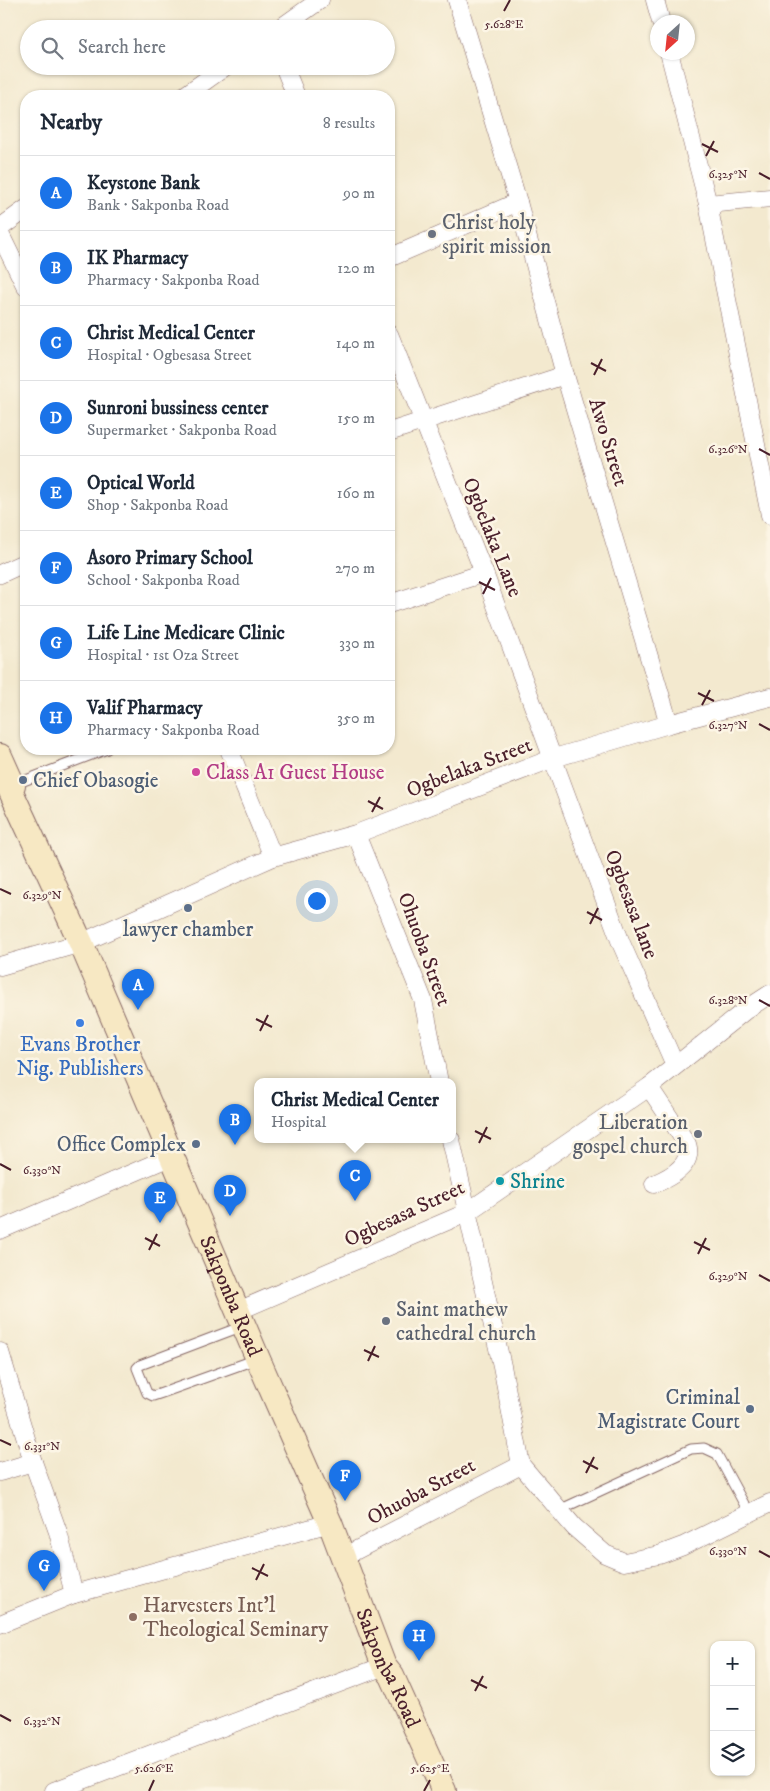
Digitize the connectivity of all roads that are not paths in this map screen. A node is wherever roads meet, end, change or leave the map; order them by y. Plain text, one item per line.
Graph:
1 (320, 0) edge
2 (457, 0) edge
3 (655, 0) edge
4 (659, 15) edge
5 (292, 20) edge
6 (671, 60) edge
7 (213, 75) edge
8 (288, 75) edge
9 (192, 90) edge
10 (294, 90) edge
11 (770, 198) edge
12 (518, 202) junction
13 (708, 204) junction
14 (20, 213) edge
15 (0, 228) edge
16 (0, 234) edge
17 (395, 255) edge
18 (20, 275) edge
19 (395, 350) edge
20 (566, 375) junction
21 (422, 422) junction
22 (395, 430) edge
23 (770, 514) edge
24 (20, 565) edge
25 (484, 573) junction
26 (0, 574) edge
27 (395, 602) edge
28 (770, 697) edge
29 (669, 724) junction
30 (90, 755) edge
31 (231, 755) edge
32 (0, 756) edge
33 (554, 758) junction
34 (7, 784) edge
35 (356, 834) junction
36 (273, 857) junction
37 (81, 943) junction
38 (0, 966) edge
39 (770, 994) edge
40 (675, 1065) junction
41 (438, 1078) edge
42 (649, 1087) junction
43 (452, 1143) edge
44 (172, 1156) junction
45 (654, 1184) dead end
46 (466, 1213) junction
47 (0, 1230) edge
48 (241, 1318) junction
49 (0, 1352) edge
50 (258, 1359) junction
51 (33, 1462) junction
52 (521, 1465) junction
53 (0, 1472) edge
54 (770, 1503) edge
55 (559, 1510) junction
56 (749, 1513) junction
57 (330, 1523) junction
58 (343, 1558) junction
59 (74, 1594) junction
60 (0, 1624) edge
61 (384, 1666) junction
62 (54, 1791) edge
63 (444, 1791) edge

1 - 5 street
2 - 12 street, Awo Street
3 - 4 street
6 - 13 street
7 - 9 street
8 - 10 street
11 - 13 street
12 - 17 street
12 - 20 street, Awo Street
13 - 23 street
14 - 15 street
16 - 18 street
19 - 21 street, Ogbelaka Lane
20 - 21 street
20 - 29 street, Awo Street
21 - 22 street
21 - 25 street, Ogbelaka Lane
24 - 26 street
25 - 27 street
25 - 33 street, Ogbelaka Lane
28 - 29 street, Ogbelaka Street
29 - 33 street, Ogbelaka Street
30 - 34 lane
31 - 36 street
32 - 34 main road, Sakponba Road
33 - 35 street, Ogbelaka Street
33 - 40 street, Ogbesasa lane
34 - 37 main road, Sakponba Road
35 - 36 street, Ogbelaka Street
35 - 41 street, Ohuoba Street
36 - 37 street, Ogbelaka Street
37 - 38 street, Ogbelaka Street
37 - 44 main road, Sakponba Road
39 - 40 street, Ogbesasa Street
40 - 42 street, Ogbesasa Street
42 - 45 street
42 - 46 street, Ogbesasa Street
43 - 46 street
44 - 47 street
44 - 48 main road, Sakponba Road
46 - 48 street, Ogbesasa Street
46 - 52 street
48 - 50 main road, Sakponba Road
48 - 50 lane
49 - 51 street
50 - 57 main road, Sakponba Road
51 - 53 street
51 - 59 street
52 - 55 street
52 - 58 street, Ohuoba Street
54 - 56 street
55 - 56 street
55 - 56 lane
57 - 58 main road, Sakponba Road
57 - 59 street
58 - 61 main road, Sakponba Road
59 - 60 street
61 - 62 street
61 - 63 main road, Sakponba Road

